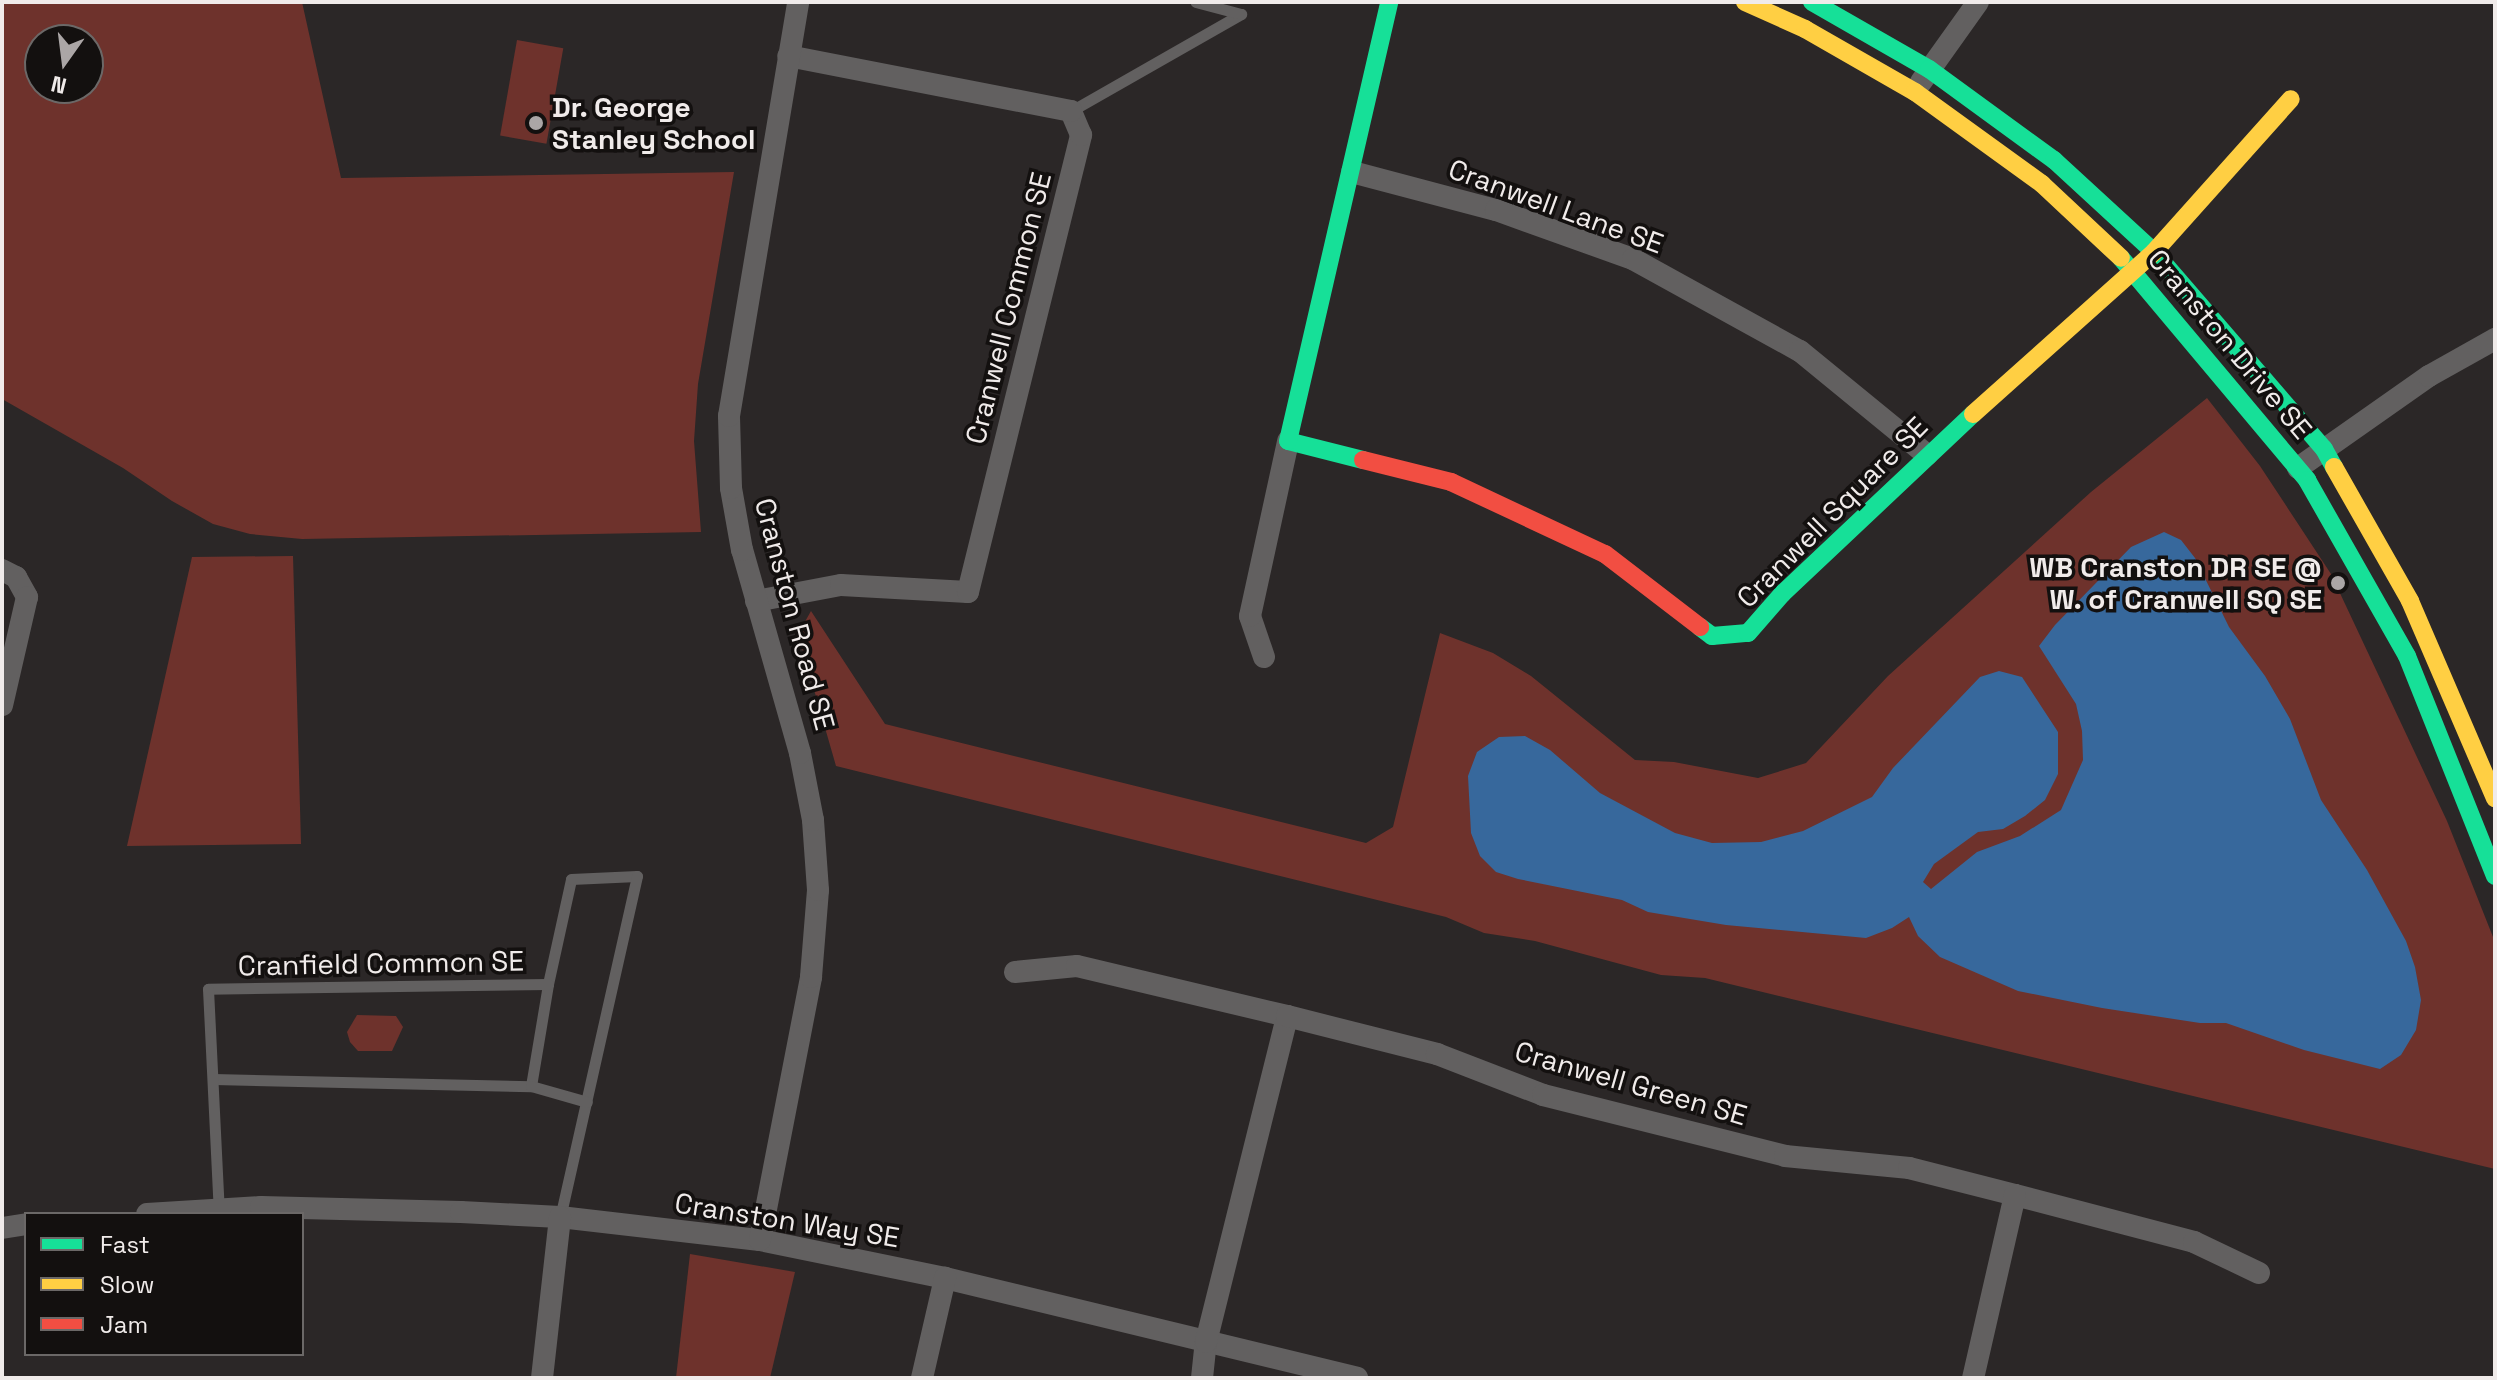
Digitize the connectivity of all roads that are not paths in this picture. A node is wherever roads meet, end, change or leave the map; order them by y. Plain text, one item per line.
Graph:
1 (798, 2) edge
2 (1196, 2) edge
3 (1389, 2) edge
4 (1745, 2) edge
5 (1812, 2) edge
6 (1978, 2) edge
7 (788, 56) junction
8 (1929, 69) junction
9 (1915, 92) junction
10 (2291, 99) dead end
11 (1071, 111) junction
12 (1352, 172) junction
13 (2154, 252) junction
14 (2134, 271) junction
15 (2495, 339) edge
16 (1288, 441) junction
17 (2324, 449) junction
18 (1927, 455) junction
19 (2298, 468) junction
20 (2, 570) edge
21 (756, 601) junction
22 (1264, 657) dead end
23 (2, 705) edge
24 (2495, 798) edge
25 (2495, 876) edge
26 (1015, 972) dead end
27 (548, 984) junction
28 (1287, 1016) junction
29 (213, 1079) junction
30 (531, 1086) junction
31 (587, 1102) junction
32 (2015, 1195) junction
33 (219, 1210) junction
34 (183, 1212) edge
35 (560, 1217) junction
36 (24, 1224) edge
37 (2, 1228) edge
38 (760, 1240) junction
39 (2259, 1273) dead end
40 (945, 1278) junction
41 (1206, 1342) junction
42 (542, 1378) edge
43 (922, 1378) edge
44 (1202, 1378) edge
45 (1357, 1378) edge
46 (1973, 1378) edge

1 - 7 street, Cranston Road SE
2 - 11 lane
3 - 12 street
4 - 9 street, Cranston Drive SE
5 - 8 street, Cranston Drive SE
6 - 8 street
7 - 11 street
7 - 21 street, Cranston Road SE
8 - 9 street
8 - 13 street, Cranston Drive SE
9 - 14 street, Cranston Drive SE
10 - 13 street, Cranwell Square SE
11 - 21 street, Cranwell Common SE
12 - 16 street
12 - 18 street, Cranwell Lane SE
13 - 14 street, Cranwell Square SE
13 - 17 street, Cranston Drive SE
14 - 18 street, Cranwell Square SE
14 - 19 street, Cranston Drive SE
15 - 17 street
16 - 18 street, Cranwell Square SE
16 - 22 street
17 - 19 street
17 - 24 street, Cranston Drive SE
19 - 25 street, Cranston Drive SE
20 - 23 street
21 - 38 street, Cranston Road SE
26 - 28 street, Cranwell Green SE
27 - 29 lane, Cranfield Common SE
27 - 30 lane, Cranfield Common SE
27 - 31 lane, Cranfield Common SE
28 - 32 street, Cranwell Green SE
28 - 41 street
29 - 30 lane
29 - 33 lane, Cranfield Common SE
30 - 31 lane
31 - 35 lane, Cranfield Common SE
32 - 39 street, Cranwell Green SE
32 - 46 street
33 - 34 street, Cranston Way SE
33 - 35 street, Cranston Way SE
35 - 38 street, Cranston Way SE
35 - 42 street
36 - 37 street
38 - 40 street, Cranston Way SE
40 - 41 street, Cranston Way SE
40 - 43 street
41 - 44 street
41 - 45 street, Cranston Way SE

